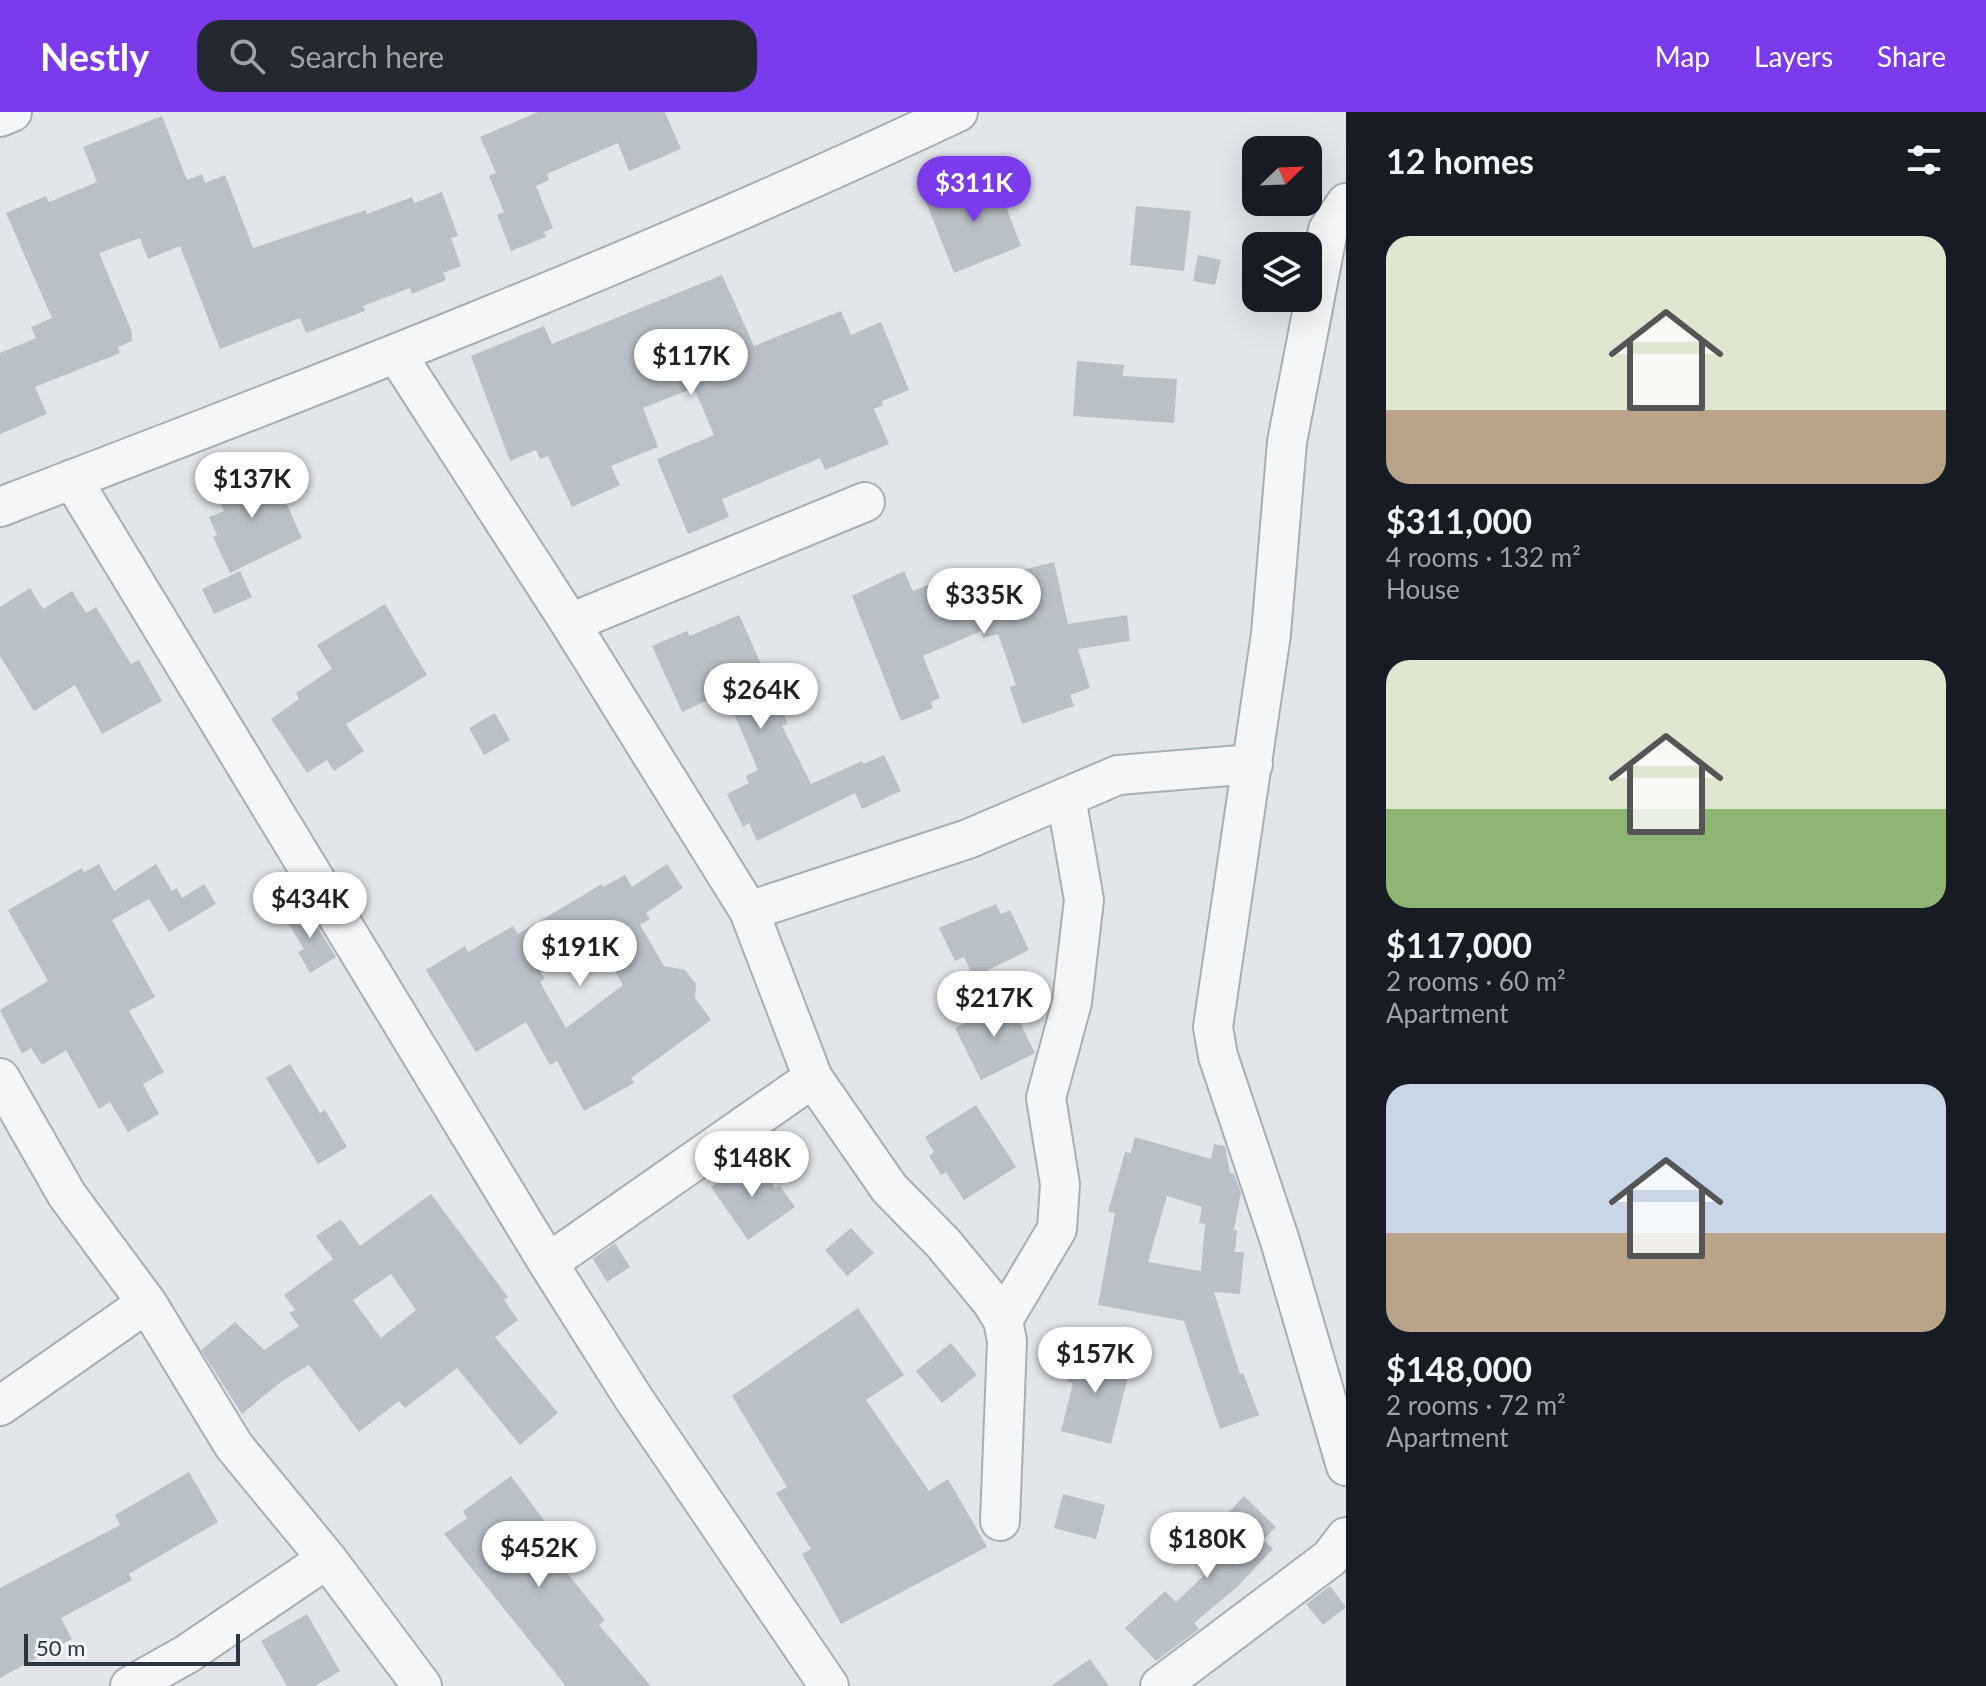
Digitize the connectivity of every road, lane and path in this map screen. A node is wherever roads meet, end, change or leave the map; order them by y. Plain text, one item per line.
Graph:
1 (12, 112) edge
2 (958, 112) edge
3 (0, 117) edge
4 (1346, 203) edge
5 (397, 355) junction
6 (72, 479) junction
7 (865, 502) dead end
8 (0, 507) edge
9 (570, 623) junction
10 (1253, 764) junction
11 (1066, 797) junction
12 (749, 911) junction
13 (0, 1078) edge
14 (813, 1078) junction
15 (548, 1263) junction
16 (147, 1303) junction
17 (1003, 1320) junction
18 (0, 1406) edge
19 (1346, 1466) edge
20 (1000, 1521) dead end
21 (1346, 1537) edge
22 (327, 1559) junction
23 (130, 1686) edge
24 (422, 1686) edge
25 (829, 1686) edge
26 (1160, 1686) edge

1 - 3 street
2 - 5 street
4 - 10 street
5 - 6 street
5 - 9 street
6 - 8 street
6 - 15 street
7 - 9 street
9 - 12 street
10 - 11 street
10 - 19 street
11 - 12 street
11 - 17 street
12 - 14 street
13 - 16 street
14 - 15 street
14 - 17 street
15 - 25 street
16 - 18 street
16 - 22 street
17 - 20 street
21 - 26 street
22 - 23 street
22 - 24 street

